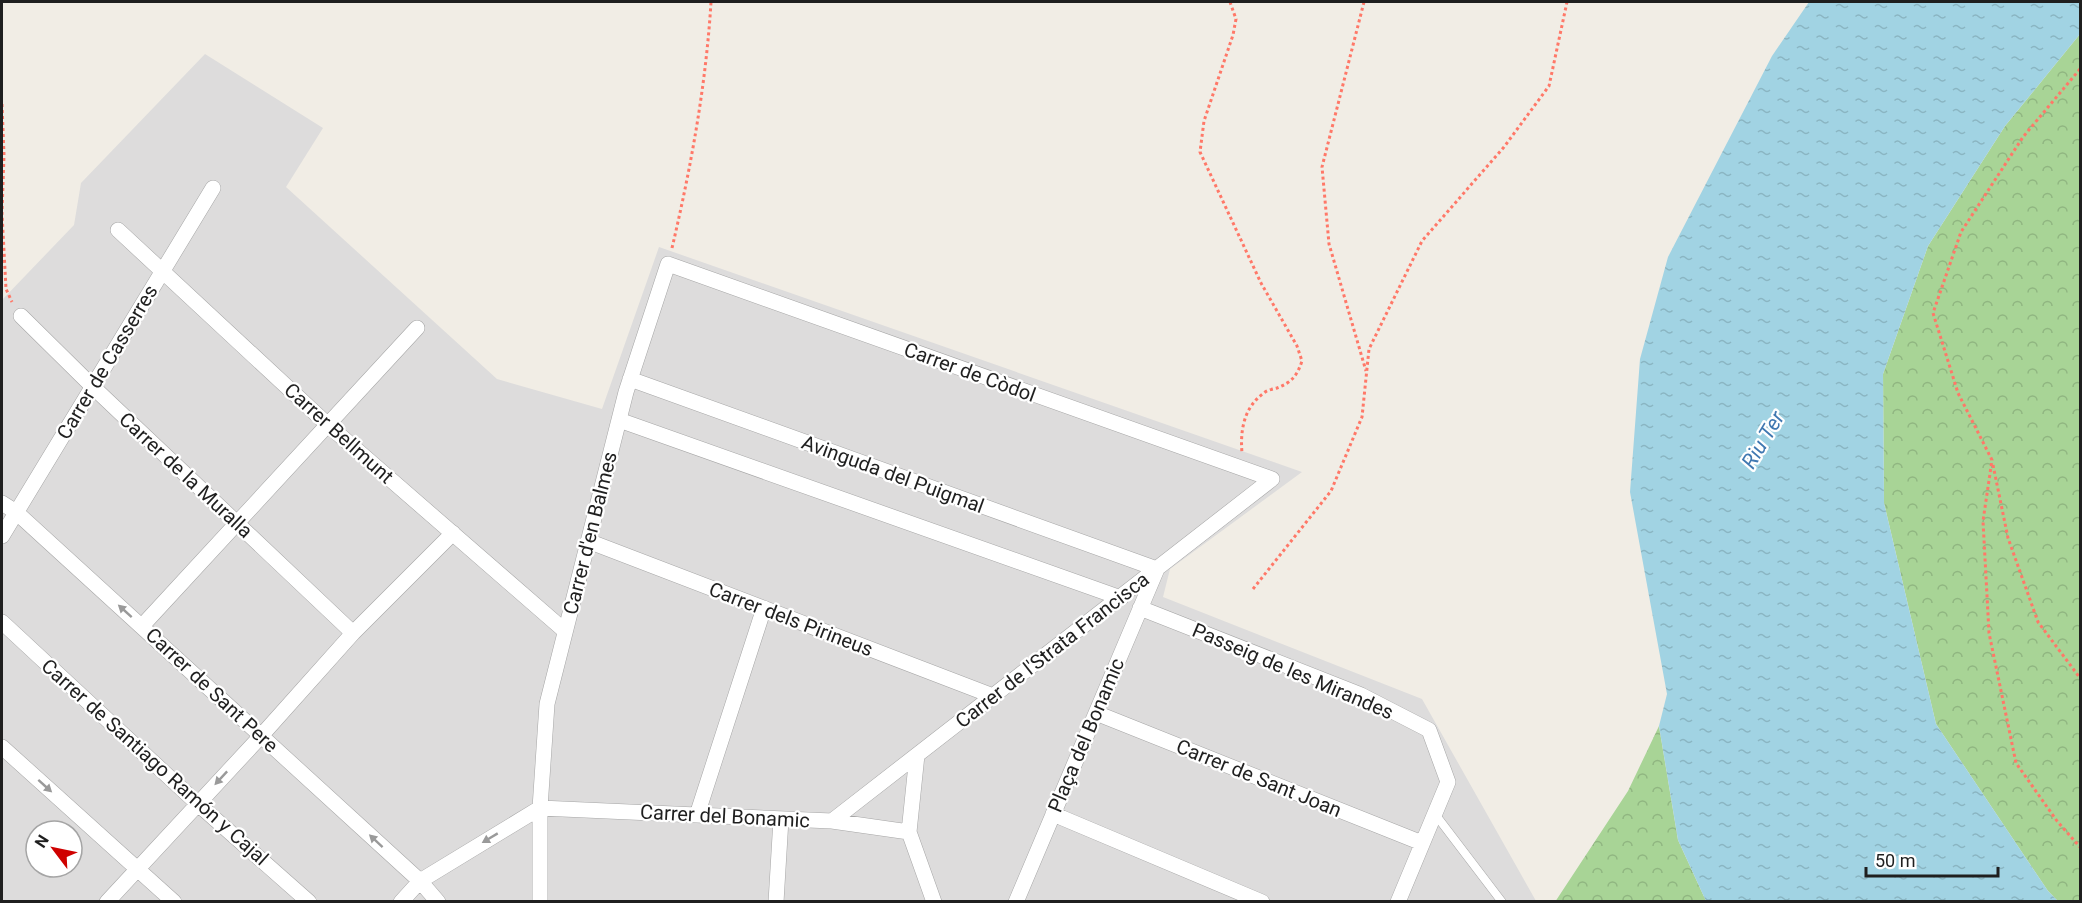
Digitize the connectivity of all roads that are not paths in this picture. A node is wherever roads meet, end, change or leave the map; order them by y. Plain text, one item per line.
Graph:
1 (213, 188) dead end
2 (118, 230) dead end
3 (668, 264) joint
4 (162, 270) junction
5 (21, 316) road end
6 (417, 328) dead end
7 (630, 379) junction
8 (92, 386) junction
9 (619, 420) junction
10 (328, 425) junction
11 (1272, 479) joint
12 (2, 503) edge
13 (16, 512) junction
14 (237, 523) junction
15 (453, 533) junction
16 (2, 536) edge
17 (588, 541) junction
18 (1157, 569) junction
19 (1121, 598) junction
20 (764, 608) junction
21 (1140, 608) junction
22 (2, 622) edge
23 (142, 626) junction
24 (565, 631) junction
25 (353, 633) junction
26 (993, 696) junction
27 (1096, 713) junction
28 (261, 736) junction
29 (2, 747) edge
30 (917, 755) junction
31 (198, 804) junction
32 (540, 808) junction
33 (1053, 814) junction
34 (1435, 814) junction
35 (697, 815) junction
36 (781, 819) junction
37 (832, 821) junction
38 (909, 832) junction
39 (1422, 843) junction
40 (137, 869) junction
41 (420, 881) junction
42 (107, 902) edge
43 (174, 902) edge
44 (309, 902) edge
45 (401, 902) edge
46 (438, 902) edge
47 (540, 902) edge
48 (776, 902) edge
49 (934, 902) edge
50 (1016, 902) edge
51 (1262, 902) edge
52 (1398, 902) edge
53 (1502, 902) edge

1 - 4 street, Carrer de Casserres
2 - 4 street, Carrer Bellmunt
3 - 7 street, Carrer d'en Balmes
3 - 11 street, Carrer de Còdol
4 - 8 street, Carrer de Casserres
4 - 10 street, Carrer Bellmunt
5 - 8 street, Carrer de la Muralla
6 - 10 street
7 - 9 street, Carrer d'en Balmes
7 - 18 street, Avinguda del Puigmal
8 - 13 street, Carrer de Casserres
8 - 14 street, Carrer de la Muralla
9 - 17 street, Carrer d'en Balmes
9 - 19 street, Avinguda del Puigmal
10 - 14 street
10 - 15 street, Carrer Bellmunt
11 - 18 street, Carrer de l'Strata Francisca
12 - 13 street, Carrer de Sant Pere
13 - 16 street, Carrer de Casserres
23 -> 13 street, Carrer de Sant Pere
14 - 23 street
14 - 25 street, Carrer de la Muralla
15 - 24 street, Carrer Bellmunt
15 - 25 street
17 - 20 street, Carrer dels Pirineus
17 - 24 street, Carrer d'en Balmes
18 - 19 street, Carrer de l'Strata Francisca
18 - 21 street, Plaça del Bonamic
19 - 26 street, Carrer de l'Strata Francisca
20 - 26 street, Carrer dels Pirineus
20 - 35 street
21 - 27 street, Plaça del Bonamic
21 - 34 street, Passeig de les Mirandes
22 - 31 street, Carrer de Santiago Ramón y Cajal
23 - 28 street, Carrer de Sant Pere
24 - 32 street, Carrer d'en Balmes
25 - 28 street
26 - 30 street, Carrer de l'Strata Francisca
27 - 33 street, Plaça del Bonamic
27 - 39 street, Carrer de Sant Joan
28 -> 31 street
41 -> 28 street, Carrer de Sant Pere
29 -> 40 street
30 - 37 street, Carrer de l'Strata Francisca
30 - 38 street
31 - 40 street
31 - 44 street, Carrer de Santiago Ramón y Cajal
32 - 35 street, Carrer del Bonamic
32 -> 41 street
32 - 47 street, Carrer d'en Balmes
33 - 50 street, Plaça del Bonamic
33 - 51 street
34 - 39 street, Passeig de les Mirandes
34 - 53 lane
35 - 36 street, Carrer del Bonamic
36 - 37 street, Carrer del Bonamic
36 - 48 street
37 - 38 street, Carrer del Bonamic
38 - 49 street
39 - 52 street, Passeig de les Mirandes
40 - 42 street
40 - 43 street
41 - 45 street
41 - 46 street, Carrer de Sant Pere

